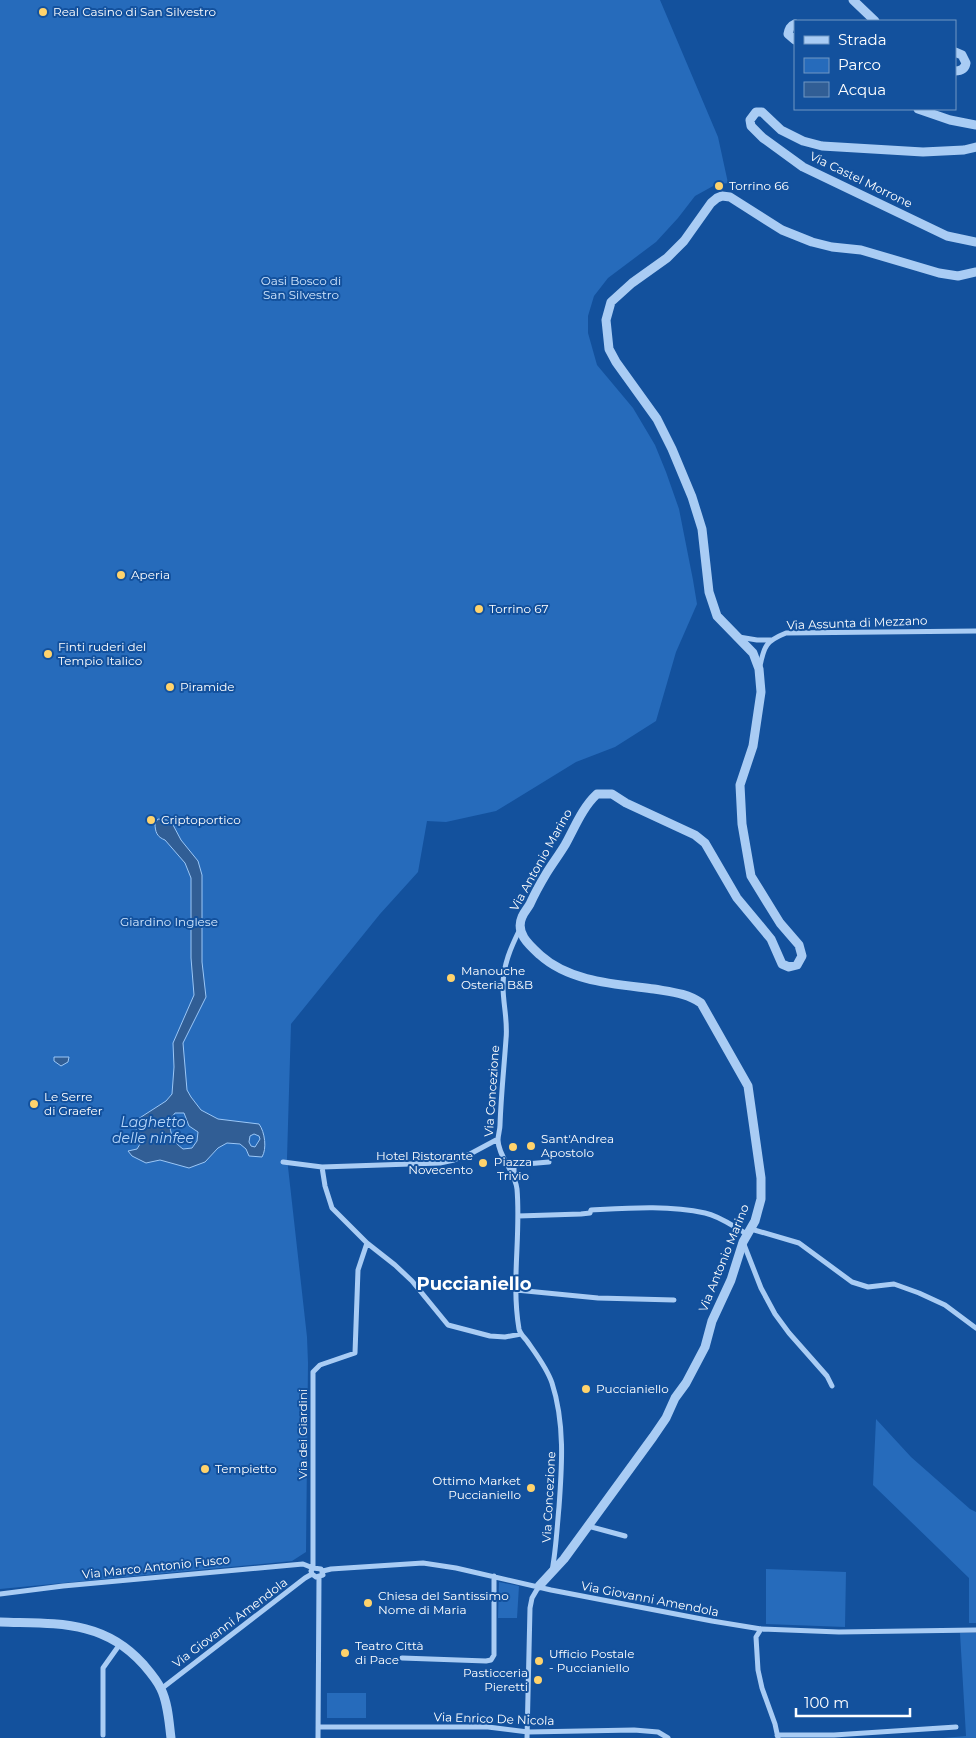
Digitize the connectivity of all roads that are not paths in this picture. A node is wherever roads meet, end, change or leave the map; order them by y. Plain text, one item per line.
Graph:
1 (853, 0) edge
2 (874, 20) edge
3 (794, 24) edge
4 (794, 39) edge
5 (956, 52) edge
6 (956, 72) edge
7 (921, 110) edge
8 (976, 125) edge
9 (976, 147) edge
10 (976, 242) edge
11 (976, 272) edge
12 (976, 631) edge
13 (734, 635) junction
14 (771, 640) junction
15 (759, 669) junction
16 (520, 929) junction
17 (498, 1139) junction
18 (283, 1162) dead end
19 (549, 1162) dead end
20 (322, 1167) junction
21 (515, 1179) junction
22 (518, 1216) junction
23 (747, 1235) junction
24 (367, 1243) junction
25 (516, 1290) junction
26 (674, 1300) dead end
27 (976, 1328) edge
28 (521, 1334) junction
29 (832, 1386) dead end
30 (588, 1526) junction
31 (626, 1536) dead end
32 (313, 1571) junction
33 (323, 1571) junction
34 (552, 1574) junction
35 (494, 1576) junction
36 (319, 1577) junction
37 (539, 1586) junction
38 (0, 1594) edge
39 (0, 1622) edge
40 (761, 1629) junction
41 (976, 1630) edge
42 (120, 1644) junction
43 (402, 1658) dead end
44 (161, 1689) junction
45 (318, 1727) junction
46 (956, 1728) dead end
47 (528, 1732) junction
48 (103, 1734) dead end
49 (778, 1736) edge
50 (171, 1738) edge
51 (318, 1738) edge
52 (527, 1738) edge
53 (668, 1738) edge

1 - 2 street
3 - 4 street
5 - 6 street
7 - 8 street
9 - 10 street, Via Castel Morrone
11 - 13 street
12 - 14 street, Via Assunta di Mezzano
13 - 14 street
13 - 15 street, Via Antonio Marino
14 - 15 street, Via Assunta di Mezzano
15 - 16 street, Via Antonio Marino
16 - 17 street, Via Concezione
16 - 23 street, Via Antonio Marino
17 - 20 street
17 - 21 street, Via Concezione
18 - 20 street
19 - 21 street
20 - 24 street
21 - 22 street, Via Concezione
22 - 23 street
22 - 25 street, Via Concezione
23 - 27 street
23 - 29 street
23 - 30 street, Via Antonio Marino
24 - 28 street
24 - 32 street, Via dei Giardini
25 - 26 street
25 - 28 street, Via Concezione
28 - 34 street, Via Concezione
30 - 31 street
30 - 34 street, Via Antonio Marino
32 - 33 street, Via Giovanni Amendola
32 - 36 street
32 - 38 street, Via Marco Antonio Fusco
32 - 44 street, Via Giovanni Amendola
33 - 35 street, Via Giovanni Amendola
33 - 36 street
34 - 37 street, Via Antonio Marino
35 - 37 street, Via Giovanni Amendola
35 - 43 street
36 - 45 street
37 - 40 street, Via Giovanni Amendola
37 - 47 street
39 - 42 street
40 - 41 street, Via Giovanni Amendola
40 - 49 street
42 - 44 street
42 - 48 street
44 - 50 street
45 - 47 street, Via Enrico De Nicola
45 - 51 street
46 - 49 street
47 - 52 street
47 - 53 street, Via Enrico De Nicola

